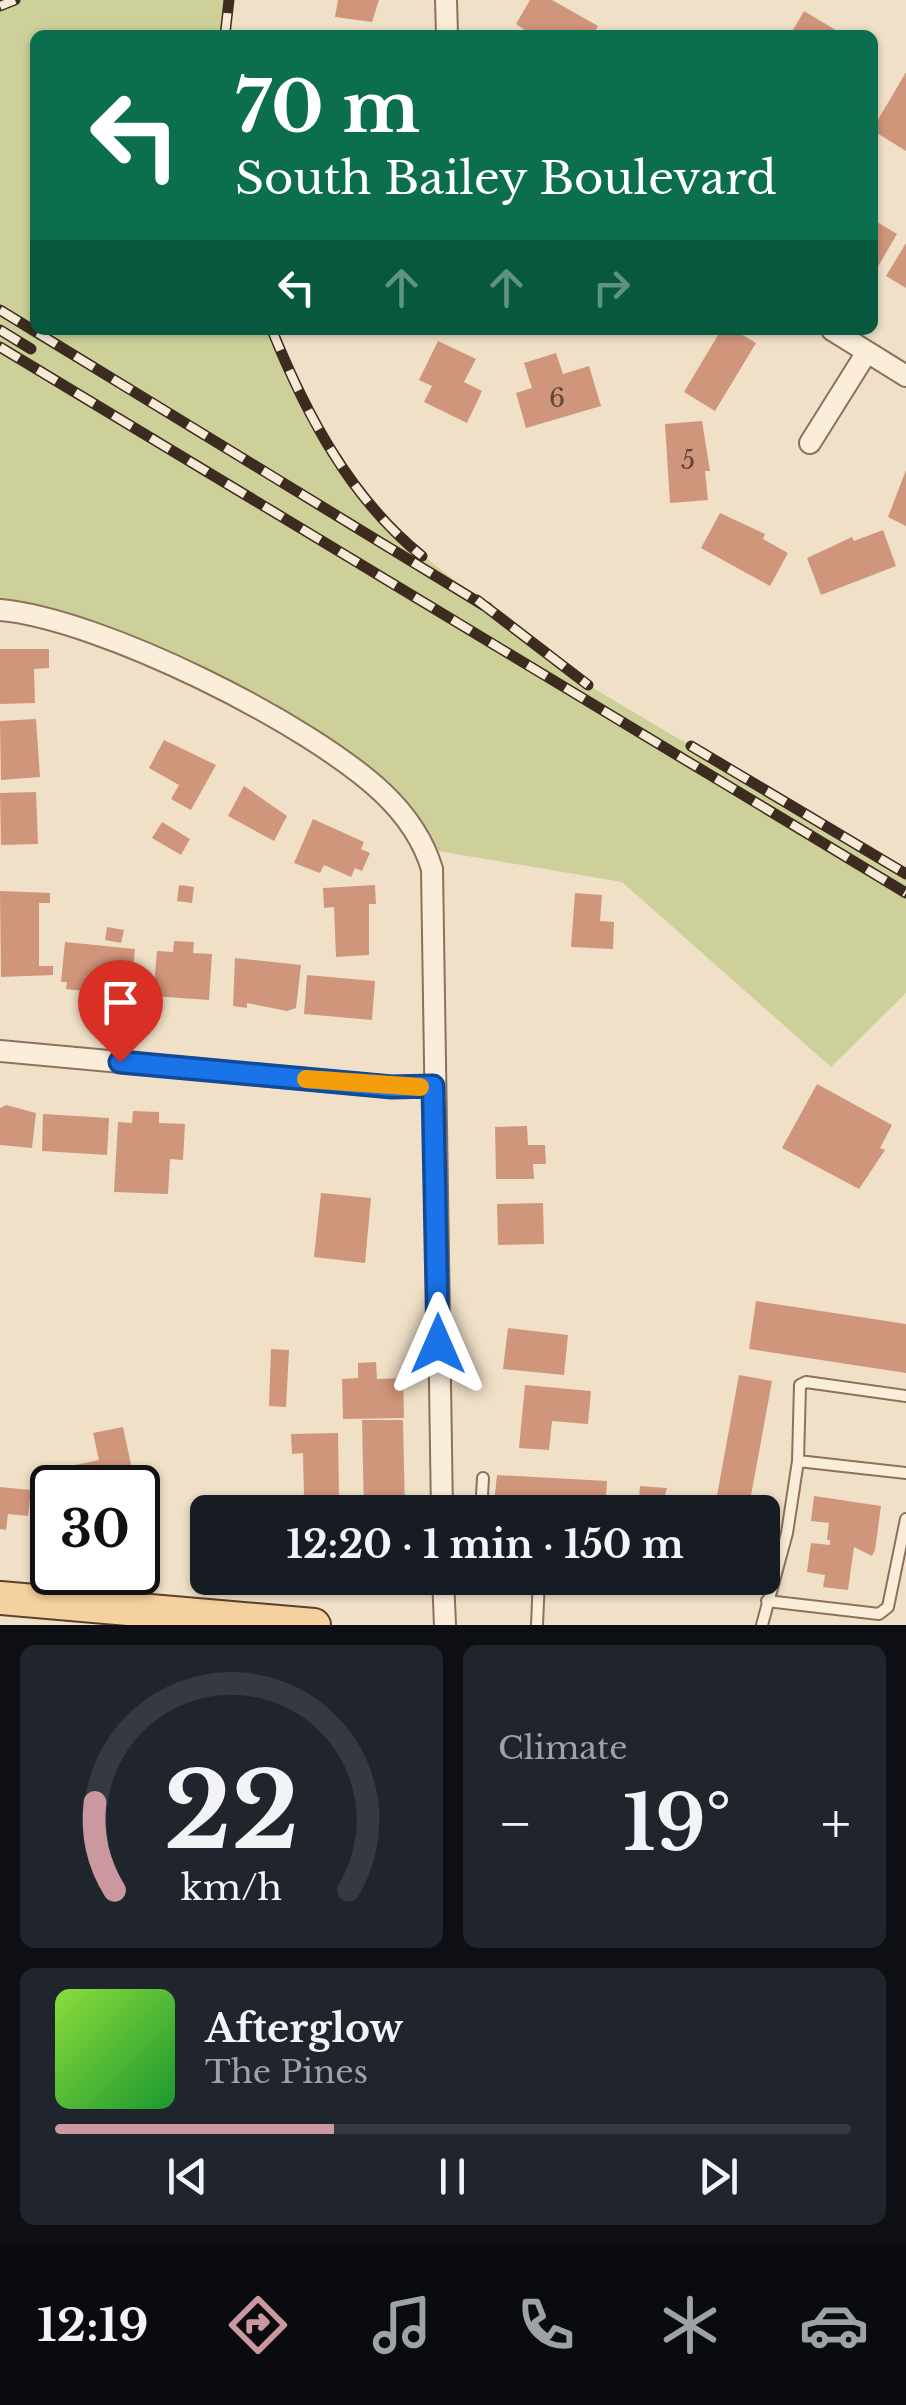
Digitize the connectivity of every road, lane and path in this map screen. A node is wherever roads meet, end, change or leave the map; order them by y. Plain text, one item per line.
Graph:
1 (446, 0) edge
2 (447, 30) edge
3 (840, 335) edge
4 (868, 352) junction
5 (906, 376) edge
6 (810, 444) dead end
7 (0, 610) edge
8 (0, 1051) edge
9 (433, 1086) junction
10 (906, 1396) edge
11 (798, 1461) junction
12 (906, 1473) edge
13 (484, 1478) dead end
14 (442, 1495) edge
15 (482, 1495) edge
16 (906, 1519) edge
17 (444, 1595) edge
18 (538, 1595) edge
19 (0, 1598) edge
20 (767, 1601) junction
21 (257, 1622) edge
22 (314, 1625) edge
23 (446, 1625) edge
24 (537, 1625) edge
25 (762, 1625) edge

1 - 2 street
3 - 4 street
4 - 5 street
4 - 6 street
7 - 9 street
8 - 9 street
9 - 14 street
10 - 11 lane
11 - 12 lane
11 - 20 lane
13 - 15 lane
16 - 20 lane
17 - 23 street
18 - 24 lane
19 - 21 main road
20 - 25 lane
21 - 22 main road

